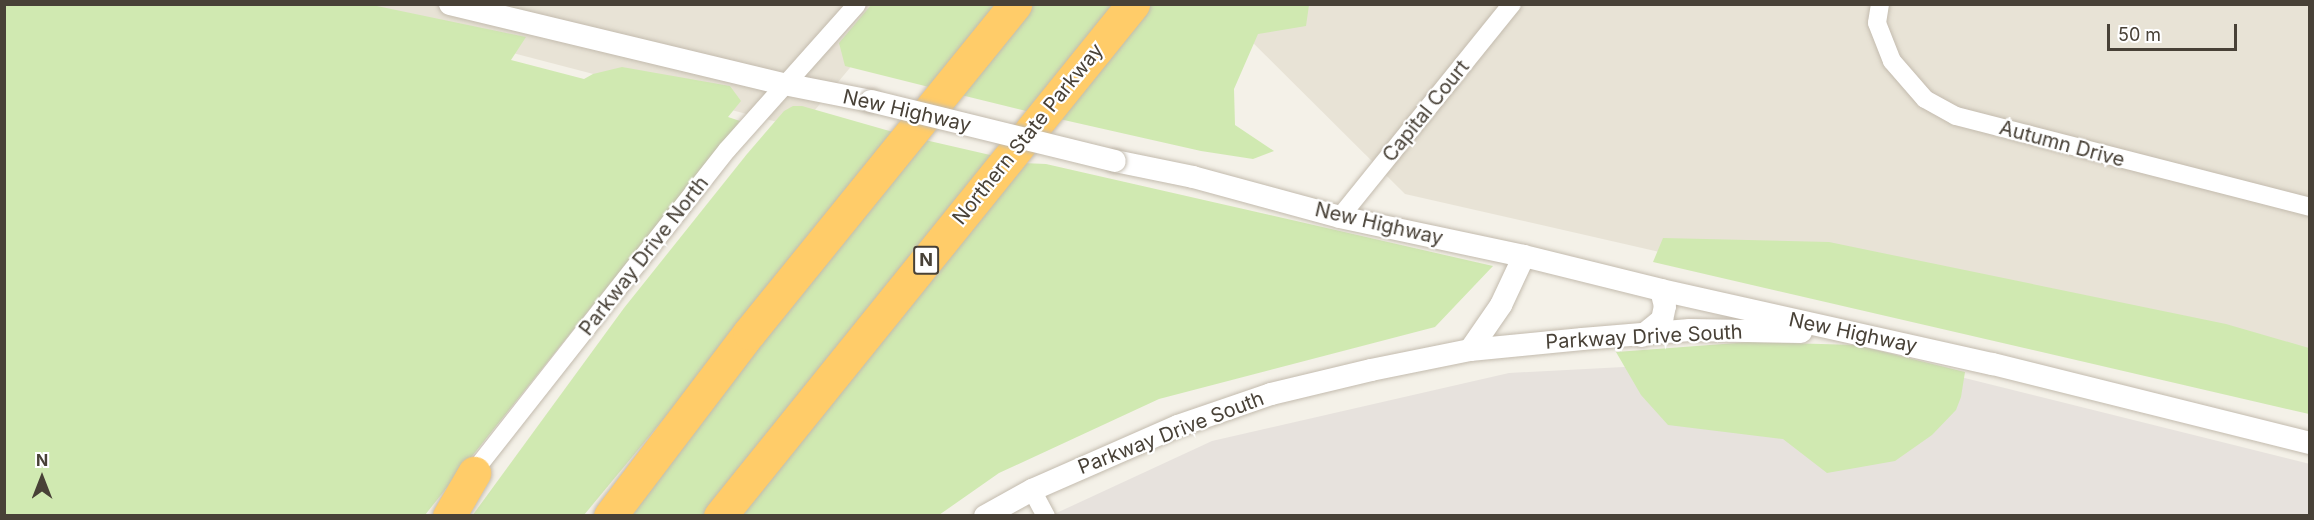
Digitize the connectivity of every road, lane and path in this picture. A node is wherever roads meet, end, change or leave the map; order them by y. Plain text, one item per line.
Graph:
1 (450, 4) edge
2 (857, 4) edge
3 (1016, 4) edge
4 (1133, 4) edge
5 (1512, 4) edge
6 (1880, 4) edge
7 (784, 84) junction
8 (2310, 207) edge
9 (1340, 217) junction
10 (1524, 256) junction
11 (1661, 290) junction
12 (1854, 334) junction
13 (1642, 336) junction
14 (1470, 350) junction
15 (2310, 443) edge
16 (474, 473) junction
17 (1032, 490) junction
18 (439, 516) edge
19 (449, 516) edge
20 (610, 516) edge
21 (720, 516) edge
22 (985, 516) edge
23 (1046, 516) edge

1 - 7 street, New Highway
2 - 7 street, Parkway Drive North
3 - 20 highway
4 - 21 highway, Northern State Parkway / N
5 - 9 street, Capital Court
6 - 8 street, Autumn Drive
7 - 9 street, New Highway, bridge
7 - 16 street, Parkway Drive North
9 - 10 street, New Highway
10 - 11 street, New Highway
10 - 14 street
11 - 12 street, New Highway
11 - 13 street
12 - 13 street, Parkway Drive South
12 - 15 street, New Highway
13 - 14 street, Parkway Drive South
14 - 17 street, Parkway Drive South
16 - 18 street, Parkway Drive North
16 - 19 highway
17 - 22 street, Parkway Drive South
17 - 23 street

